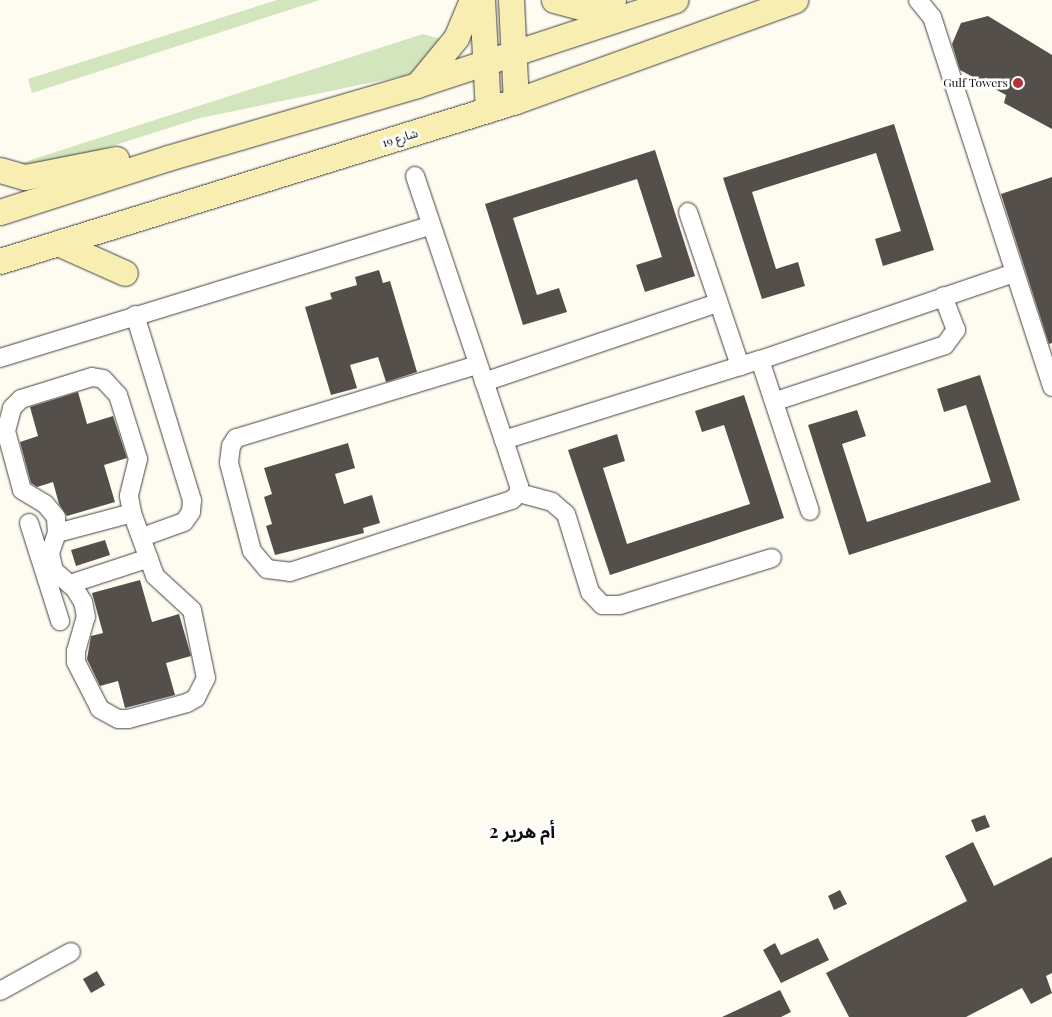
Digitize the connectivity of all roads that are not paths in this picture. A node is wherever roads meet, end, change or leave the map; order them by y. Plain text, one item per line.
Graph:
1 (472, 0) edge
2 (482, 0) edge
3 (511, 0) edge
4 (554, 0) edge
5 (613, 0) edge
6 (675, 0) edge
7 (794, 0) edge
8 (918, 0) edge
9 (934, 8) edge
10 (514, 54) junction
11 (485, 63) junction
12 (417, 85) junction
13 (516, 101) junction
14 (488, 110) junction
15 (168, 158) junction
16 (0, 170) edge
17 (415, 176) dead end
18 (0, 212) edge
19 (688, 212) dead end
20 (431, 225) junction
21 (58, 243) junction
22 (0, 261) edge
23 (125, 273) dead end
24 (1014, 273) junction
25 (943, 296) junction
26 (717, 303) junction
27 (135, 315) junction
28 (0, 358) edge
29 (760, 360) junction
30 (477, 365) junction
31 (740, 366) junction
32 (484, 382) junction
33 (1052, 388) edge
34 (776, 401) junction
35 (504, 440) junction
36 (519, 493) junction
37 (810, 511) dead end
38 (132, 512) junction
39 (29, 523) dead end
40 (57, 533) junction
41 (142, 537) junction
42 (149, 558) junction
43 (772, 558) dead end
44 (47, 564) junction
45 (70, 584) junction
46 (60, 621) dead end
47 (71, 952) dead end
48 (0, 991) edge

1 - 12 main road
2 - 11 main road
3 - 10 main road
4 - 5 main road
6 - 10 main road
7 - 13 main road, شارع 19
8 - 9 street
9 - 24 street
10 - 11 main road
10 - 13 main road
11 - 12 main road
11 - 14 main road
12 - 15 main road
13 - 14 main road, شارع 19
14 - 21 main road, شارع 19
15 - 16 main road
15 - 18 main road
17 - 20 street
19 - 26 street
20 - 27 street
20 - 30 street
21 - 22 main road, شارع 19
21 - 23 main road
24 - 25 street
24 - 33 street
25 - 29 street
25 - 34 street
26 - 31 street
26 - 32 street
27 - 28 street
27 - 41 street
29 - 31 street
29 - 34 street
30 - 32 street
30 - 36 street
31 - 35 street
32 - 35 street
34 - 37 street
35 - 36 street
36 - 43 street
38 - 40 street
38 - 40 street
38 - 41 street
39 - 44 street
40 - 44 street
41 - 42 street
42 - 45 street
42 - 45 street
44 - 45 street
44 - 46 street
47 - 48 street

